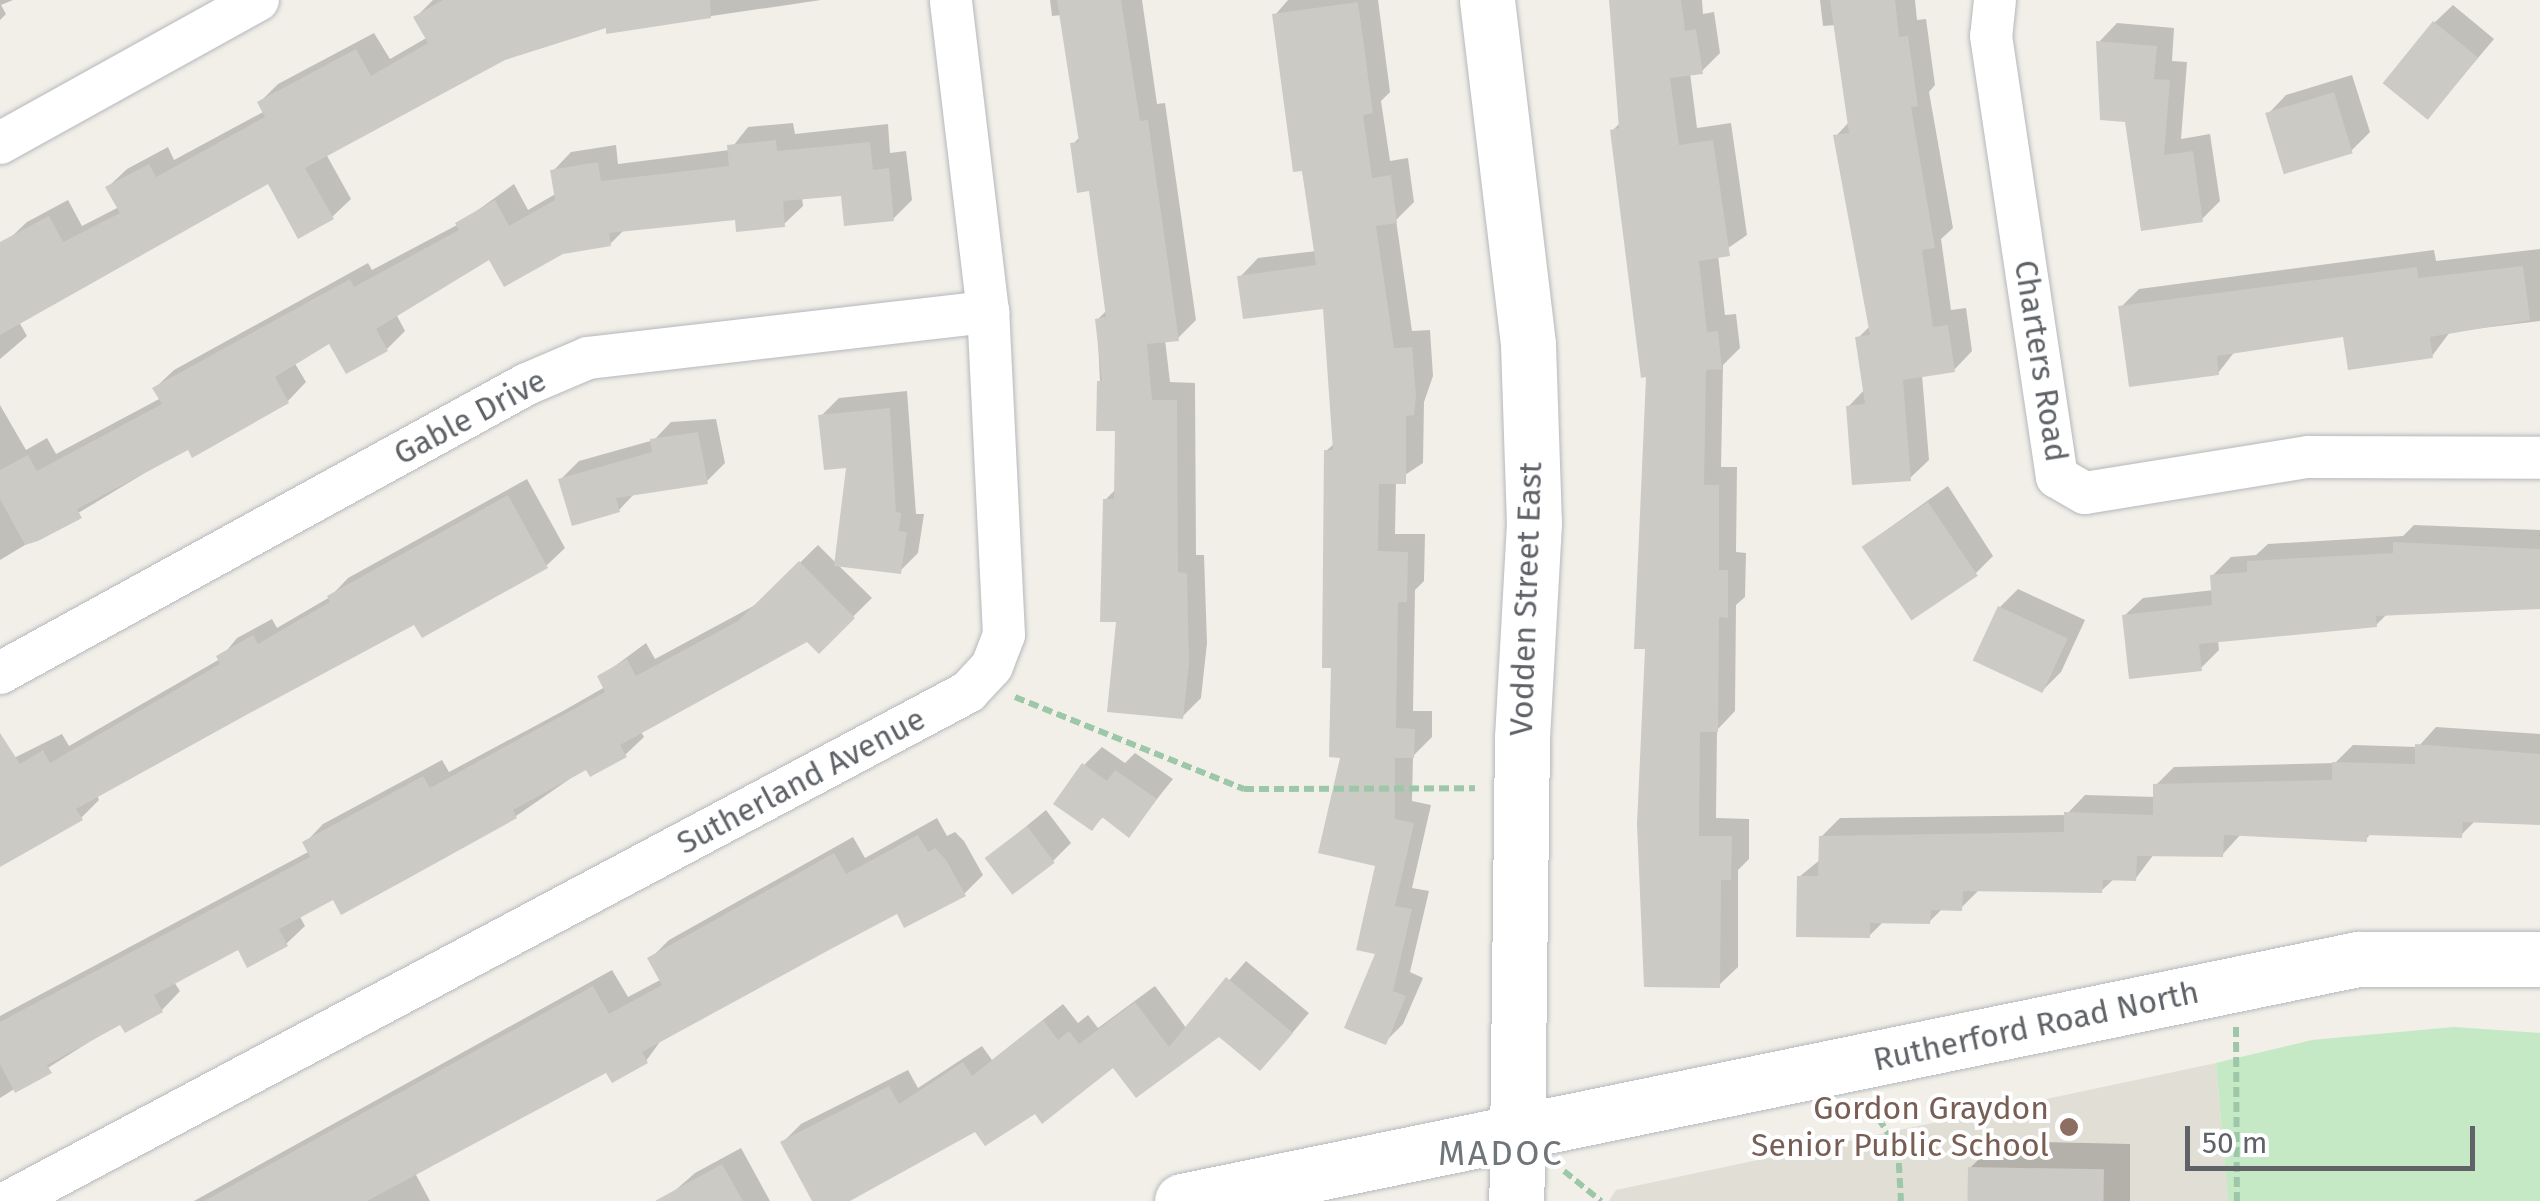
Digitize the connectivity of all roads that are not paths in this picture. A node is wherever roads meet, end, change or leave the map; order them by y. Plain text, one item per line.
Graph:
1 (258, 0) edge
2 (952, 0) edge
3 (1487, 0) edge
4 (1996, 0) edge
5 (0, 143) edge
6 (988, 312) junction
7 (2540, 458) edge
8 (0, 673) edge
9 (2540, 959) edge
10 (1517, 1131) junction
11 (10, 1201) edge
12 (1182, 1201) edge
13 (1516, 1201) edge

1 - 5 street
2 - 6 street, Sutherland Avenue
3 - 10 street, Vodden Street East
4 - 7 street, Charters Road
6 - 8 street, Gable Drive
6 - 11 street, Sutherland Avenue
9 - 10 street, Rutherford Road North
10 - 12 street, Rutherford Road North
10 - 13 street, Vodden Street East

